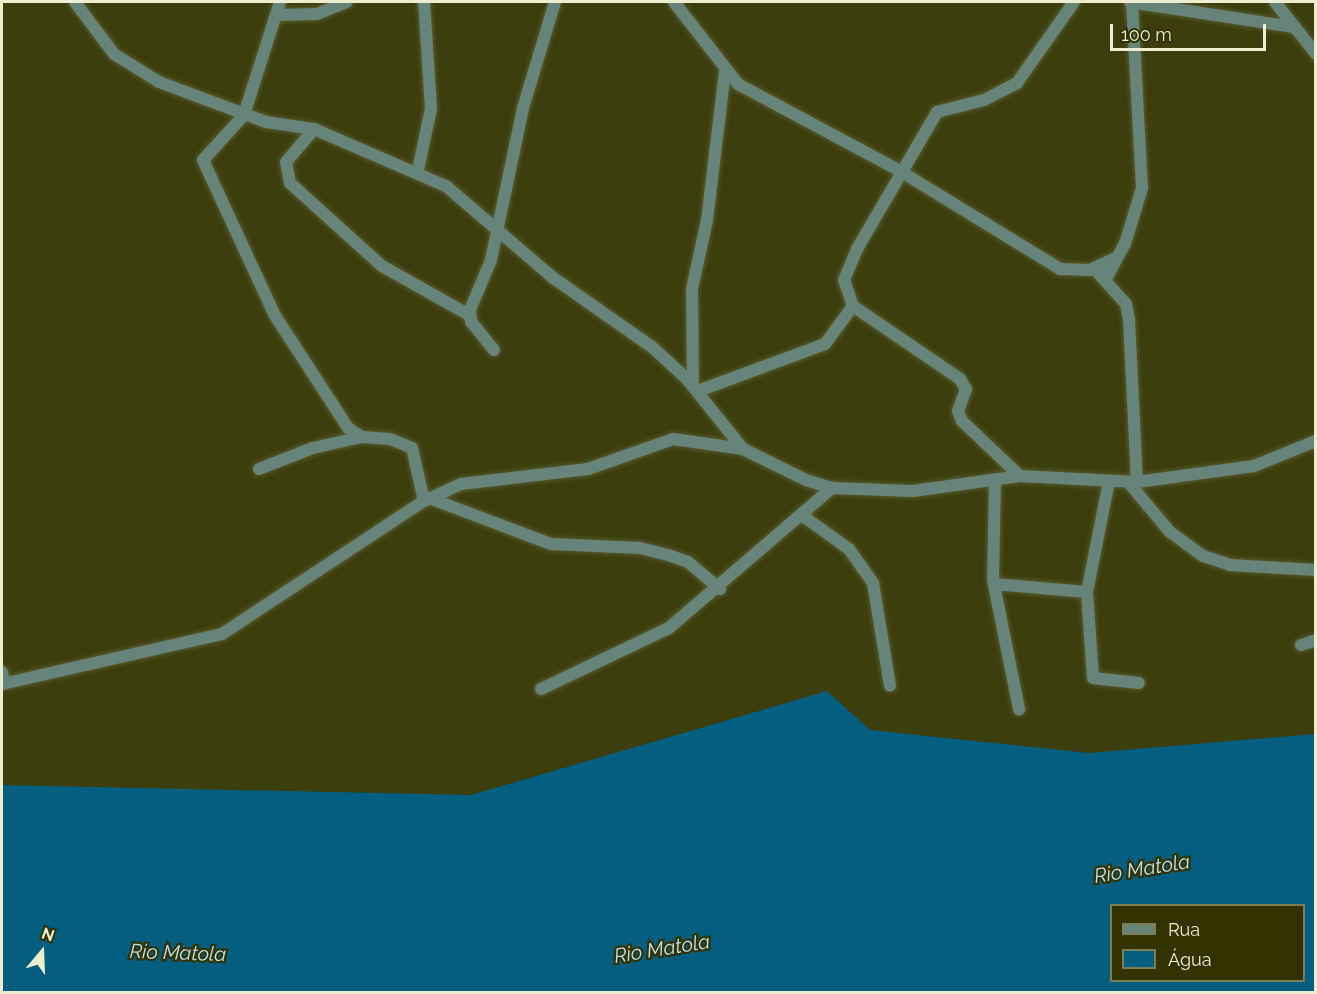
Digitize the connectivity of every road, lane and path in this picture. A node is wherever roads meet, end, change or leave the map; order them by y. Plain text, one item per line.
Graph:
1 (75, 2) edge
2 (280, 2) edge
3 (347, 2) edge
4 (424, 2) edge
5 (555, 2) edge
6 (674, 2) edge
7 (1074, 2) edge
8 (1131, 2) edge
9 (1275, 2) edge
10 (685, 7) edge
11 (276, 15) junction
12 (1294, 27) junction
13 (1316, 54) edge
14 (725, 72) junction
15 (244, 115) junction
16 (314, 129) junction
17 (418, 170) junction
18 (900, 171) junction
19 (496, 224) junction
20 (1116, 258) junction
21 (1090, 270) junction
22 (1106, 279) junction
23 (853, 306) junction
24 (469, 315) junction
25 (494, 350) dead end
26 (696, 389) junction
27 (362, 437) junction
28 (1316, 441) edge
29 (743, 449) junction
30 (259, 469) dead end
31 (1020, 477) junction
32 (995, 479) junction
33 (1109, 481) junction
34 (1133, 483) junction
35 (832, 489) junction
36 (426, 500) junction
37 (803, 516) junction
38 (1316, 570) edge
39 (994, 584) junction
40 (720, 589) junction
41 (1087, 592) junction
42 (1316, 640) edge
43 (1301, 645) dead end
44 (2, 680) edge
45 (1139, 683) dead end
46 (890, 686) dead end
47 (541, 689) dead end
48 (1019, 709) dead end

1 - 15 street
2 - 11 street
3 - 11 street
4 - 17 street
5 - 19 street
6 - 10 street
7 - 18 street
8 - 12 street
8 - 20 street
9 - 12 street
10 - 14 street
11 - 15 street
12 - 13 street
14 - 18 street
14 - 26 street
15 - 16 street
15 - 27 street
16 - 17 street
16 - 24 street
17 - 19 street
18 - 21 street
18 - 23 street
19 - 24 street
19 - 26 street
20 - 21 street
20 - 22 street
21 - 22 street
22 - 34 street
23 - 26 street
23 - 31 street
24 - 25 street
26 - 29 street
27 - 30 street
27 - 36 street
28 - 34 street
29 - 35 street
29 - 36 street
31 - 32 street
31 - 33 street
32 - 35 street
32 - 39 street
33 - 34 street
33 - 41 street
34 - 38 street
35 - 37 street
36 - 40 street
36 - 44 street
37 - 40 street
37 - 46 street
39 - 41 street
39 - 48 street
40 - 47 street
41 - 45 street
42 - 43 street

